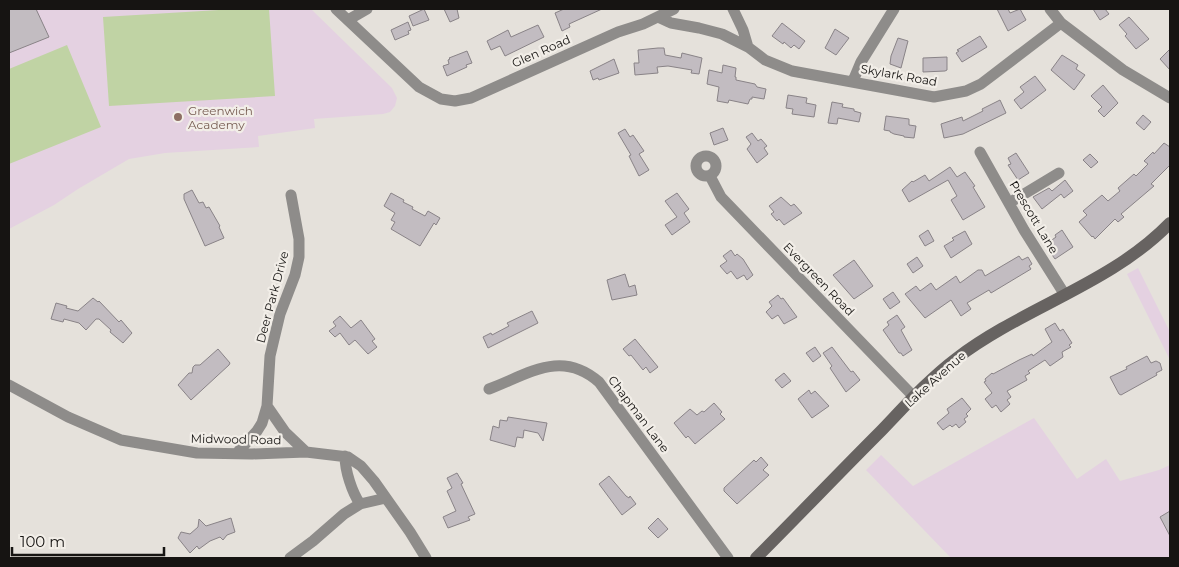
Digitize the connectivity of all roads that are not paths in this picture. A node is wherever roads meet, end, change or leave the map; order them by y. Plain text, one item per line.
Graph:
1 (336, 9) edge
2 (367, 9) edge
3 (674, 9) edge
4 (733, 9) edge
5 (894, 9) edge
6 (1050, 9) edge
7 (658, 17) junction
8 (348, 20) junction
9 (1061, 23) junction
10 (748, 47) junction
11 (853, 81) junction
12 (1170, 98) edge
13 (980, 152) dead end
14 (1059, 173) dead end
15 (710, 176) dead end
16 (291, 195) dead end
17 (1010, 203) junction
18 (1170, 223) edge
19 (1065, 294) junction
20 (9, 385) edge
21 (489, 389) dead end
22 (914, 397) junction
23 (267, 406) junction
24 (237, 452) junction
25 (306, 452) junction
26 (345, 456) junction
27 (386, 498) junction
28 (360, 504) junction
29 (290, 558) edge
30 (426, 558) edge
31 (728, 558) edge
32 (756, 558) edge

1 - 8 street
2 - 8 street
3 - 7 street, Glen Road
4 - 10 street
5 - 11 street
6 - 9 street
7 - 8 street, Glen Road
7 - 10 street, Skylark Road
9 - 11 street, Skylark Road
9 - 12 street
10 - 11 street, Skylark Road
13 - 17 street, Prescott Lane
14 - 17 street
15 - 22 street, Evergreen Road
16 - 23 street, Deer Park Drive
17 - 19 street, Prescott Lane
18 - 19 main road, Lake Avenue
19 - 22 main road, Lake Avenue
20 - 24 street, Midwood Road
21 - 31 street, Chapman Lane
22 - 32 main road, Lake Avenue
23 - 24 street, Deer Park Drive
23 - 25 street
24 - 25 street, Midwood Road
25 - 26 street, Midwood Road
26 - 27 street
26 - 28 street
27 - 28 street
27 - 30 street
28 - 29 street

